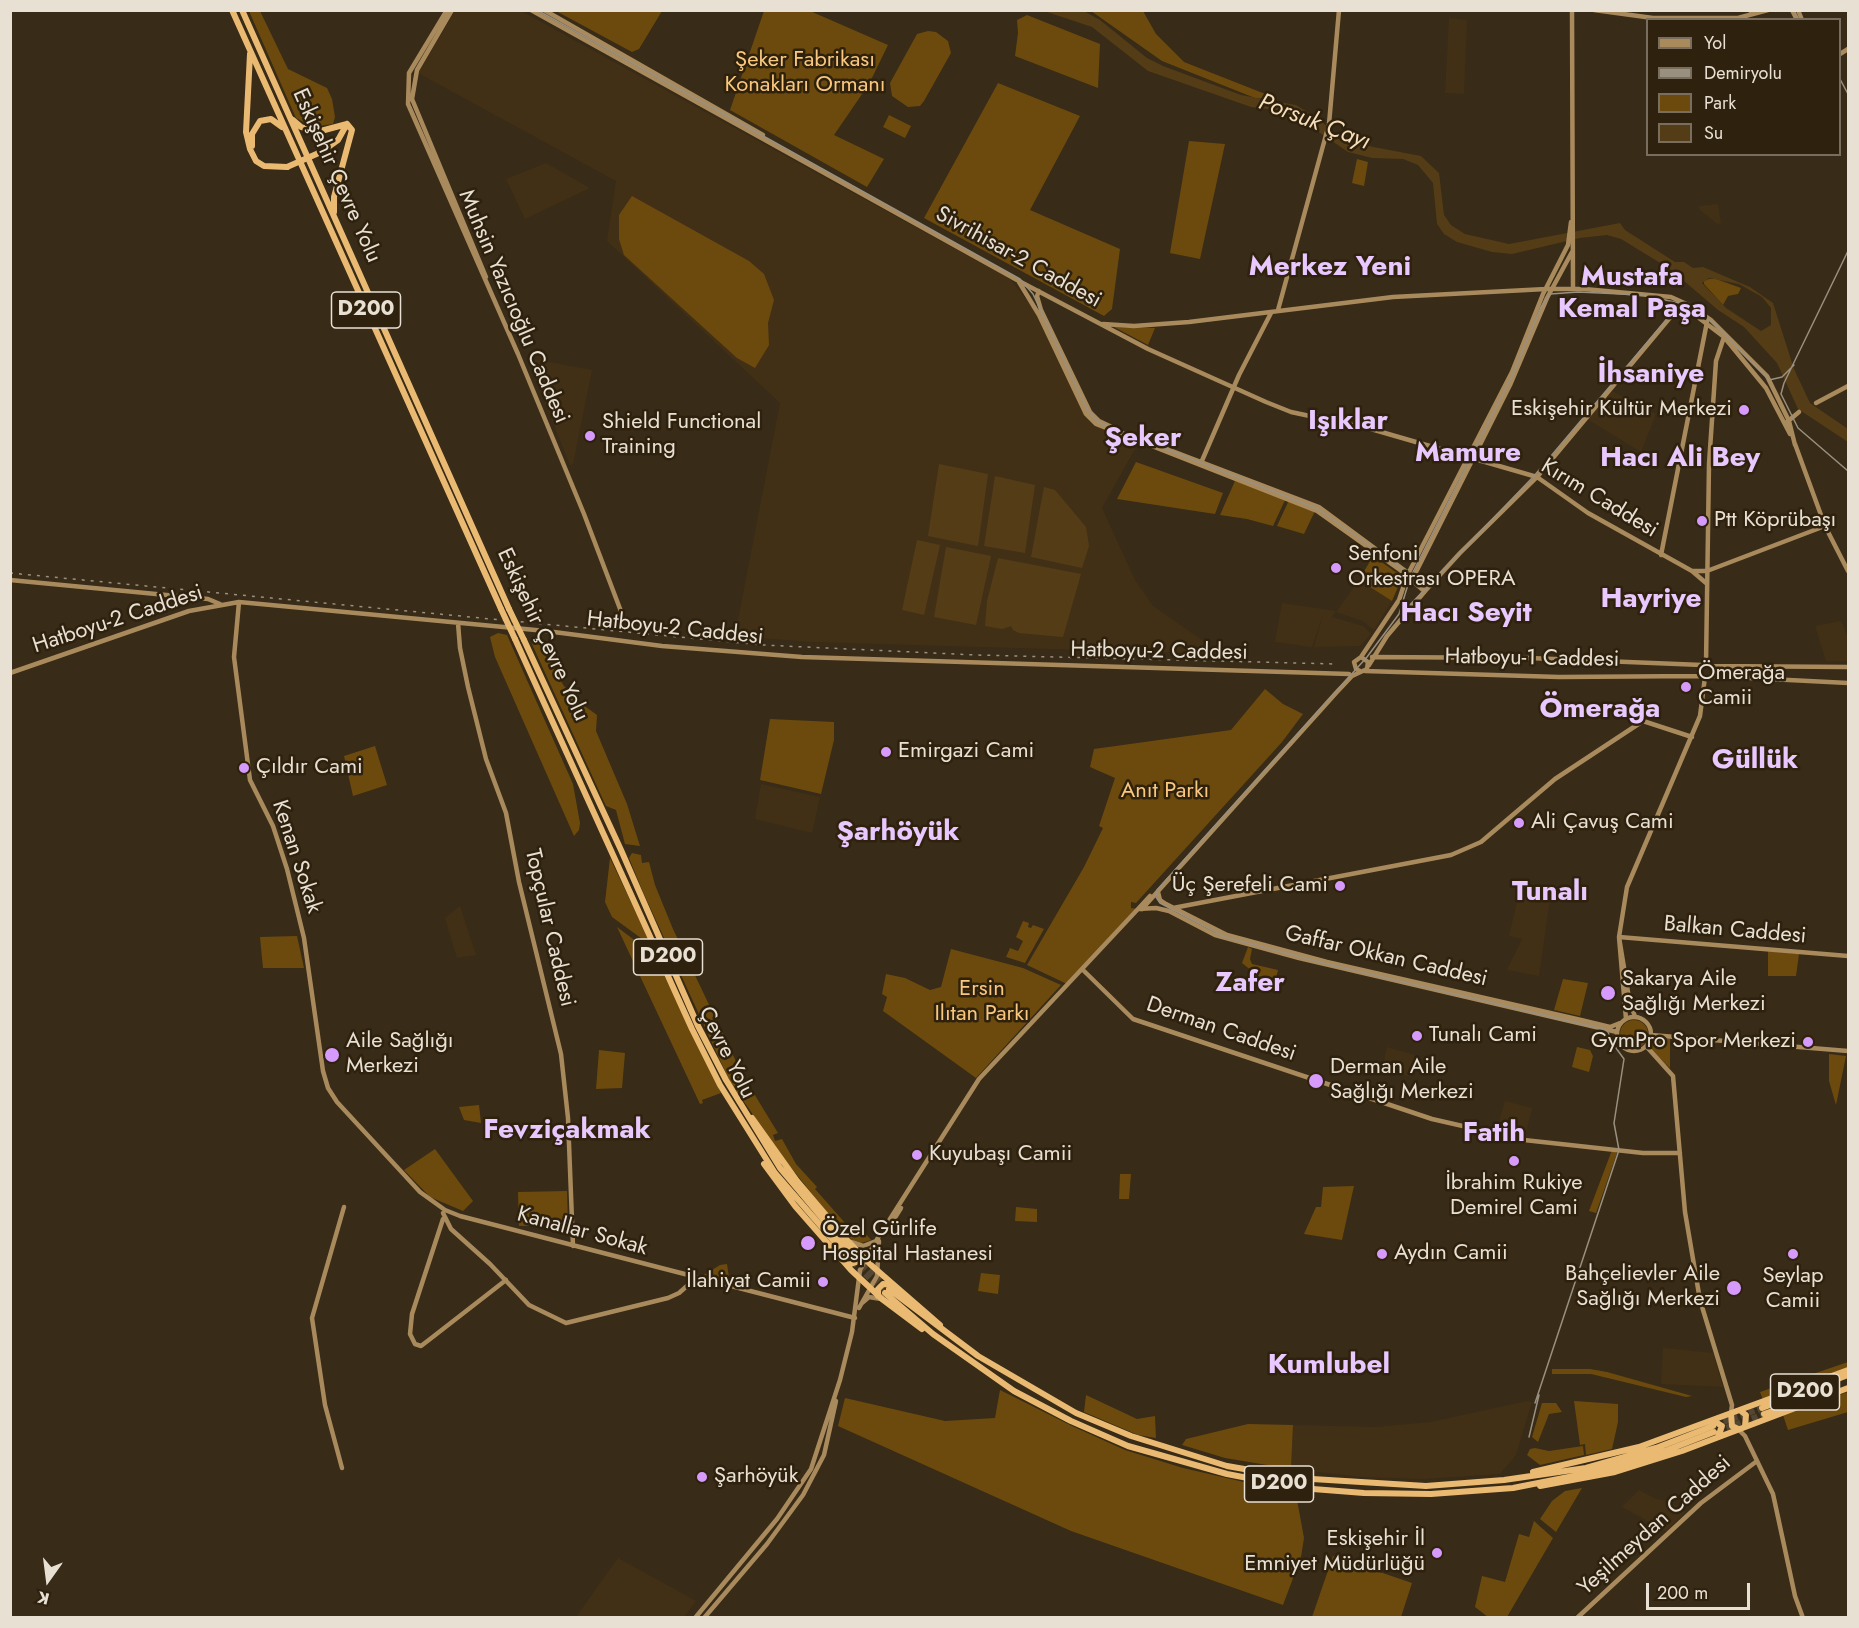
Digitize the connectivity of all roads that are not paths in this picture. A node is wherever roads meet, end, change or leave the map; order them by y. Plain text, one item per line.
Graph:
1 (232, 10) edge
2 (242, 10) edge
3 (450, 10) edge
4 (531, 10) edge
5 (544, 10) edge
6 (1339, 10) edge
7 (1594, 10) edge
8 (1757, 10) edge
9 (1768, 10) edge
10 (1570, 11) edge
11 (1751, 15) junction
12 (248, 45) junction
13 (288, 113) junction
14 (347, 124) junction
15 (290, 138) junction
16 (253, 156) junction
17 (335, 219) junction
18 (1571, 245) junction
19 (1572, 252) junction
20 (1017, 280) junction
21 (1573, 288) junction
22 (1546, 289) junction
23 (1554, 289) junction
24 (1040, 291) junction
25 (1278, 309) junction
26 (1271, 313) junction
27 (1707, 322) junction
28 (1101, 323) junction
29 (1726, 335) junction
30 (1848, 386) edge
31 (1233, 388) junction
32 (1816, 403) dead end
33 (1799, 412) dead end
34 (1787, 422) junction
35 (1470, 457) junction
36 (1201, 463) junction
37 (1537, 477) junction
38 (1825, 526) junction
39 (1661, 555) junction
40 (1692, 571) junction
41 (1707, 571) junction
42 (1848, 571) edge
43 (1408, 574) junction
44 (1417, 578) junction
45 (10, 580) edge
46 (1707, 583) junction
47 (1431, 585) junction
48 (1426, 590) junction
49 (238, 602) junction
50 (220, 604) junction
51 (618, 620) dead end
52 (458, 623) junction
53 (1361, 657) junction
54 (1373, 657) junction
55 (1369, 664) junction
56 (1354, 665) junction
57 (1706, 665) junction
58 (1848, 667) edge
59 (1361, 671) junction
60 (10, 673) edge
61 (1349, 674) junction
62 (1705, 676) junction
63 (1848, 683) edge
64 (1692, 736) junction
65 (609, 845) joint
66 (1159, 890) junction
67 (1173, 908) junction
68 (1141, 909) junction
69 (1619, 937) junction
70 (1848, 956) edge
71 (1083, 970) junction
72 (1635, 1017) junction
73 (1626, 1019) junction
74 (1620, 1023) junction
75 (1617, 1032) junction
76 (1651, 1035) junction
77 (1646, 1046) junction
78 (1848, 1051) edge
79 (328, 1088) joint
80 (738, 1102) junction
81 (1680, 1153) junction
82 (344, 1207) dead end
83 (847, 1240) junction
84 (876, 1241) junction
85 (573, 1246) junction
86 (848, 1253) junction
87 (866, 1259) junction
88 (872, 1265) junction
89 (861, 1267) junction
90 (851, 1270) junction
91 (878, 1270) junction
92 (696, 1278) junction
93 (859, 1278) junction
94 (506, 1280) junction
95 (868, 1286) junction
96 (858, 1292) junction
97 (886, 1292) junction
98 (856, 1316) junction
99 (844, 1366) junction
100 (1848, 1371) edge
101 (1848, 1376) edge
102 (1848, 1387) edge
103 (1732, 1405) junction
104 (1740, 1411) junction
105 (1762, 1411) junction
106 (1731, 1414) junction
107 (1746, 1426) junction
108 (1714, 1429) junction
109 (1738, 1429) junction
110 (1745, 1436) junction
111 (1757, 1461) junction
112 (342, 1468) dead end
113 (695, 1617) edge
114 (704, 1617) edge
115 (1577, 1617) edge
116 (1803, 1617) edge

1 - 12 highway, Eskişehir Çevre Yolu / D200
2 - 13 highway, Eskişehir Çevre Yolu / D200
3 - 51 main road, Muhsin Yazıcıoğlu Caddesi
4 - 20 main road, Sivrihisar-2 Caddesi
5 - 28 main road, Sivrihisar-2 Caddesi
6 - 25 main road
7 - 11 main road
8 - 11 main road
9 - 11 main road
10 - 18 main road
12 - 15 highway, Eskişehir Çevre Yolu / D200
12 - 16 highway
13 - 14 highway
13 - 17 highway, Eskişehir Çevre Yolu / D200
14 - 16 highway, bridge
14 - 17 highway
15 - 16 highway
15 - 65 highway, Eskişehir Çevre Yolu / D200, bridge
17 - 80 highway, Eskişehir Çevre Yolu / D200, bridge
18 - 19 main road
18 - 22 main road
19 - 21 main road
19 - 23 main road
20 - 24 main road, Sivrihisar-2 Caddesi
20 - 43 main road
21 - 23 main road
21 - 29 main road
22 - 23 main road
22 - 25 main road
22 - 35 main road
23 - 35 main road
24 - 28 main road, Sivrihisar-2 Caddesi
24 - 36 main road
25 - 26 main road
26 - 28 main road
26 - 31 main road
27 - 29 main road
27 - 37 main road
27 - 39 main road
28 - 31 main road, Kırım Caddesi
29 - 34 main road
29 - 41 main road
30 - 32 main road
31 - 35 main road, Kırım Caddesi
31 - 36 main road
33 - 34 main road
34 - 38 main road
35 - 37 main road, Kırım Caddesi
35 - 43 main road
35 - 44 main road
36 - 43 main road
37 - 39 main road, Kırım Caddesi
37 - 47 main road
38 - 41 main road, Kırım Caddesi
38 - 42 main road
39 - 40 main road, Kırım Caddesi
40 - 41 main road, Kırım Caddesi
40 - 46 main road, Kırım Caddesi
41 - 46 main road
43 - 44 main road
43 - 48 main road
43 - 53 main road
44 - 47 main road
44 - 48 main road
45 - 50 main road
46 - 57 main road
47 - 48 main road
48 - 54 main road
49 - 50 main road, Hatboyu-2 Caddesi
49 - 52 main road, Hatboyu-2 Caddesi
49 - 79 main road, Kenan Sokak
50 - 60 main road, Hatboyu-2 Caddesi
52 - 61 main road, Hatboyu-2 Caddesi
52 - 85 main road, Topçular Caddesi
53 - 54 main road
53 - 55 main road
53 - 56 main road
54 - 55 main road
54 - 57 main road
55 - 59 main road
56 - 59 main road
56 - 61 main road
57 - 58 main road
57 - 62 main road
57 - 62 main road
59 - 62 main road, Hatboyu-1 Caddesi
59 - 66 main road
61 - 68 main road
62 - 63 main road, Hatboyu-1 Caddesi
62 - 64 main road
64 - 67 main road
64 - 69 main road
65 - 86 highway, Çevre Yolu / D200
66 - 67 main road, Gaffar Okkan Caddesi
66 - 68 main road
67 - 74 main road, Gaffar Okkan Caddesi
68 - 71 main road
68 - 75 main road, Gaffar Okkan Caddesi
68 - 84 main road
69 - 70 main road, Balkan Caddesi
69 - 72 main road
69 - 73 main road
71 - 81 main road, Derman Caddesi
71 - 91 main road
72 - 73 main road
72 - 76 main road
73 - 74 main road
74 - 75 main road
75 - 77 main road
76 - 77 main road
76 - 78 main road
77 - 81 main road
79 - 85 main road, Kanallar Sokak
80 - 83 highway
80 - 86 highway, Eskişehir Çevre Yolu / D200
81 - 103 main road
82 - 112 main road
83 - 84 main road
83 - 86 highway
84 - 87 main road
85 - 92 main road, Kanallar Sokak
86 - 87 highway
86 - 90 highway
87 - 88 highway
87 - 89 main road
88 - 89 main road
88 - 91 highway
89 - 93 main road
90 - 93 highway
90 - 96 main road
91 - 95 main road
91 - 97 highway
92 - 94 main road
92 - 98 main road, Kanallar Sokak
93 - 95 highway
93 - 96 main road
94 - 94 main road
95 - 97 highway
95 - 98 main road
96 - 98 main road
97 - 98 main road
97 - 108 highway, D200
97 - 108 highway, D200
98 - 99 main road
99 - 113 main road
99 - 114 main road
100 - 105 highway
101 - 105 highway, D200
102 - 105 highway
103 - 104 main road
103 - 106 main road
104 - 105 highway
104 - 106 highway
104 - 107 highway
105 - 107 highway
106 - 108 highway
106 - 109 highway
107 - 109 highway
107 - 110 main road
108 - 109 highway
109 - 110 main road
110 - 111 main road
111 - 115 main road, Yeşilmeydan Caddesi
111 - 116 main road

